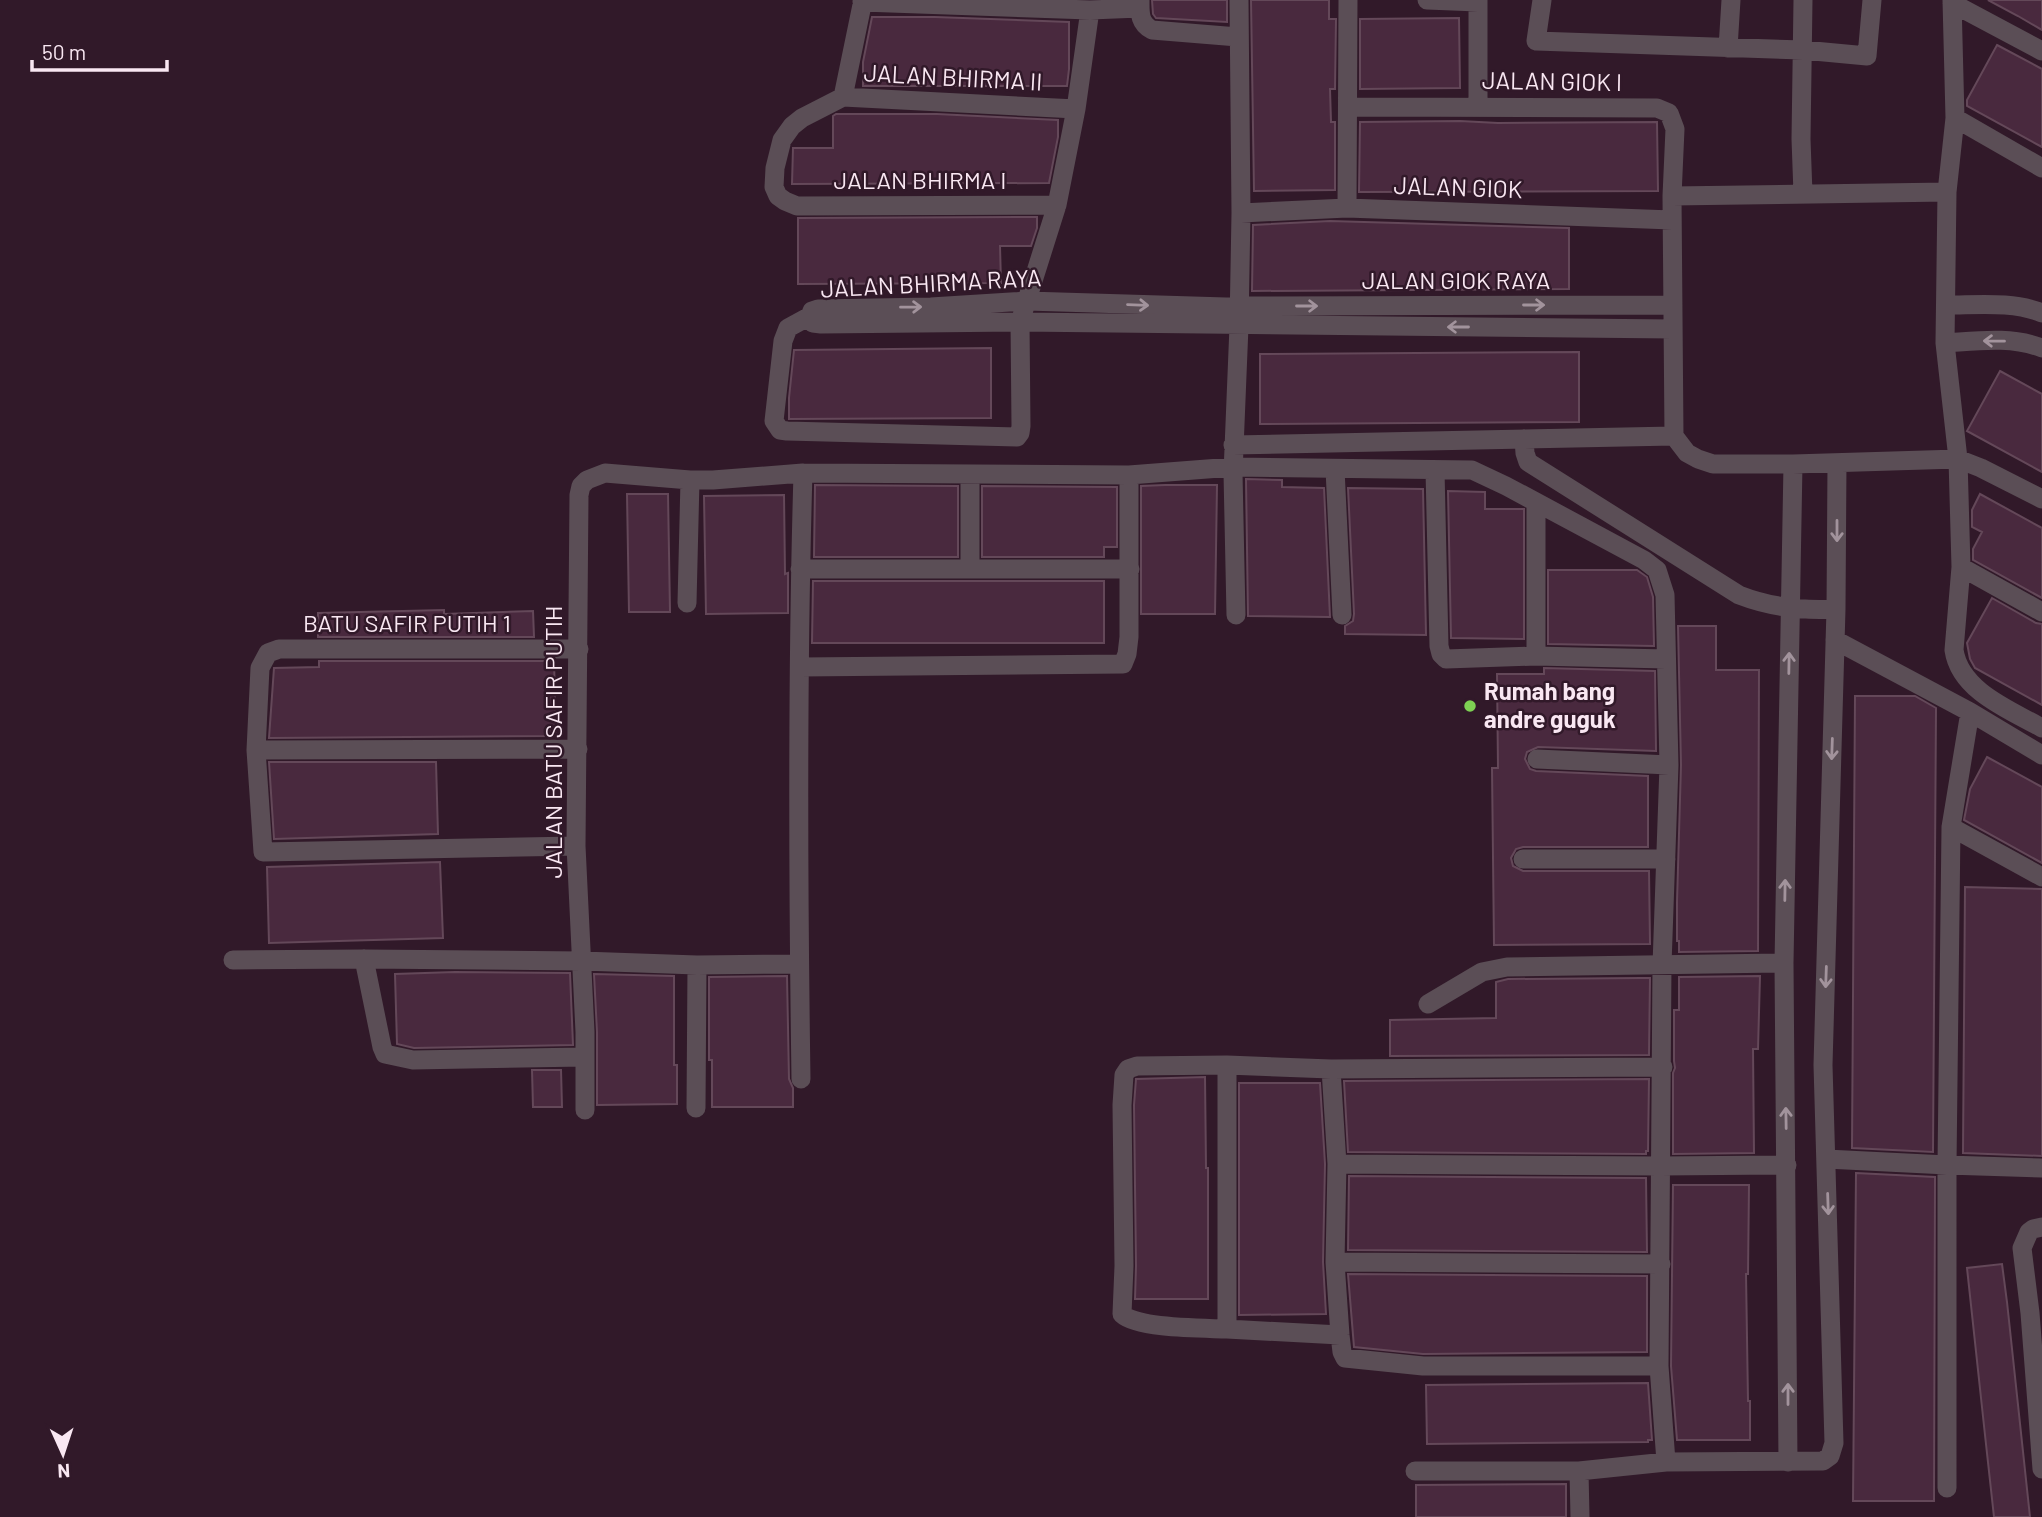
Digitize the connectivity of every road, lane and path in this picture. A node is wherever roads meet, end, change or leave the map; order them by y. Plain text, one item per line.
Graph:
1 (1239, 0) edge
2 (1348, 0) edge
3 (1427, 0) edge
4 (1542, 0) edge
5 (1731, 0) edge
6 (1803, 0) edge
7 (1871, 0) edge
8 (863, 1) edge
9 (1478, 1) edge
10 (1952, 1) edge
11 (1140, 4) edge
12 (1090, 10) junction
13 (1238, 37) junction
14 (1728, 48) junction
15 (1803, 50) junction
16 (2042, 51) edge
17 (843, 97) junction
18 (1478, 106) junction
19 (1348, 107) junction
20 (1076, 109) junction
21 (1955, 118) junction
22 (2042, 168) edge
23 (1947, 192) junction
24 (1803, 194) junction
25 (1672, 196) junction
26 (785, 201) joint
27 (1057, 205) junction
28 (1347, 208) junction
29 (1241, 213) junction
30 (1672, 220) junction
31 (1027, 301) junction
32 (1947, 304) junction
33 (1589, 305) junction
34 (1673, 305) junction
35 (2039, 306) edge
36 (810, 316) junction
37 (1239, 316) junction
38 (1020, 322) junction
39 (1590, 328) junction
40 (1673, 329) junction
41 (1945, 343) junction
42 (2042, 348) edge
43 (1674, 436) junction
44 (1524, 439) junction
45 (1233, 455) junction
46 (1958, 459) junction
47 (1837, 463) junction
48 (1793, 464) junction
49 (1335, 469) junction
50 (1435, 470) junction
51 (803, 473) junction
52 (970, 474) junction
53 (1129, 475) junction
54 (1543, 475) junction
55 (690, 480) junction
56 (1530, 497) junction
57 (2042, 499) edge
58 (1961, 567) junction
59 (800, 569) junction
60 (970, 569) junction
61 (1130, 569) junction
62 (687, 603) dead end
63 (1794, 609) junction
64 (2042, 612) edge
65 (1236, 615) dead end
66 (1342, 615) dead end
67 (1833, 621) junction
68 (579, 649) junction
69 (1536, 656) junction
70 (1667, 659) junction
71 (800, 667) junction
72 (1970, 712) junction
73 (2042, 728) edge
74 (578, 749) junction
75 (256, 750) junction
76 (2042, 755) edge
77 (1536, 759) dead end
78 (1669, 765) junction
79 (1951, 827) junction
80 (576, 845) junction
81 (1523, 859) dead end
82 (1666, 859) junction
83 (2042, 877) edge
84 (364, 959) junction
85 (233, 960) dead end
86 (582, 961) junction
87 (1784, 963) junction
88 (799, 964) junction
89 (697, 965) junction
90 (1662, 965) junction
91 (1428, 1004) dead end
92 (584, 1057) junction
93 (1227, 1065) junction
94 (1663, 1067) junction
95 (1331, 1069) junction
96 (801, 1079) dead end
97 (696, 1108) dead end
98 (585, 1110) dead end
99 (1826, 1159) junction
100 (1337, 1164) junction
101 (1787, 1165) junction
102 (1947, 1165) junction
103 (1660, 1166) junction
104 (2042, 1168) edge
105 (2042, 1227) edge
106 (1335, 1262) junction
107 (1661, 1264) junction
108 (2036, 1311) edge
109 (1227, 1329) junction
110 (1340, 1335) junction
111 (1659, 1366) junction
112 (1666, 1462) junction
113 (1788, 1462) junction
114 (2042, 1469) edge
115 (1579, 1471) junction
116 (1415, 1472) dead end
117 (1947, 1488) dead end
118 (1580, 1517) edge

1 - 13 street
2 - 19 street
3 - 9 street
4 - 14 street
5 - 14 street
6 - 15 street
7 - 15 street
8 - 12 street
8 - 17 street
9 - 18 street
10 - 16 street
10 - 21 street
11 - 12 street
11 - 13 street
12 - 20 street
13 - 29 street
14 - 15 street
15 - 24 street
17 - 20 street, JALAN BHIRMA II
17 - 26 street, JALAN BHIRMA II
18 - 19 street, JALAN GIOK I
18 - 25 street, JALAN GIOK I
19 - 28 street
20 - 27 street
21 - 22 street
21 - 23 street
23 - 24 street
23 - 32 street
24 - 25 street
25 - 30 street
26 - 27 street, JALAN BHIRMA I
27 - 31 street
28 - 29 street, JALAN GIOK
28 - 30 street, JALAN GIOK
29 - 37 street
30 - 34 street
36 -> 31 street, JALAN BHIRMA RAYA
31 -> 37 street, JALAN BHIRMA RAYA
31 - 38 street
32 - 35 street
32 - 41 street
33 - 34 street, JALAN GIOK RAYA
37 -> 33 street, JALAN GIOK RAYA
33 - 39 street
34 - 40 street
36 - 38 street, JALAN BHIRMA RAYA
36 - 38 street
37 - 38 street, JALAN BHIRMA RAYA
39 -> 37 street, JALAN GIOK RAYA
37 - 45 street
39 - 40 street, JALAN GIOK RAYA
40 - 43 street
42 -> 41 street
41 - 46 street
43 - 44 street
43 - 48 street
44 - 45 street
44 - 54 street
45 - 49 street
45 - 53 street
45 - 65 street
46 - 47 street
46 - 57 street
46 - 58 street
47 - 48 street
47 -> 67 street
48 - 63 street
49 - 50 street
49 - 66 street
50 - 56 street
50 - 69 street
51 - 52 street
51 - 55 street
51 - 59 street
52 - 53 street
52 - 60 street
53 - 61 street
54 - 56 street
54 - 63 street
55 - 62 street
55 - 68 street, JALAN BATU SAFIR PUTIH
56 - 69 street
56 - 70 street
58 - 64 street
58 - 73 street
59 - 60 street
59 - 71 street
60 - 61 street
61 - 71 street
63 - 67 street
87 -> 63 street
67 - 72 street
67 -> 99 street
68 - 74 street, JALAN BATU SAFIR PUTIH
68 - 75 street, BATU SAFIR PUTIH 1
69 - 70 street
70 - 78 street
71 - 88 street
72 - 76 street
72 - 79 street
74 - 75 street
74 - 80 street, JALAN BATU SAFIR PUTIH
75 - 80 street
77 - 78 street
78 - 82 street
79 - 83 street
79 - 102 street
80 - 86 street, JALAN BATU SAFIR PUTIH
81 - 82 street
82 - 90 street
84 - 85 street
84 - 86 street
84 - 92 street
86 - 89 street
86 - 92 street, JALAN BATU SAFIR PUTIH
87 - 90 street
101 -> 87 street
88 - 89 street
88 - 96 street
89 - 97 street
90 - 91 street
90 - 94 street
92 - 98 street, JALAN BATU SAFIR PUTIH
93 - 95 street
93 - 109 street
93 - 109 street
94 - 95 street
94 - 103 street
95 - 100 street
99 - 102 street
99 -> 113 street
100 - 103 street
100 - 106 street
101 - 103 street
113 -> 101 street
102 - 104 street
102 - 117 street
103 - 107 street
105 - 108 street
106 - 107 street
106 - 110 street
107 - 111 street
108 - 114 street
109 - 110 street
110 - 111 street
111 - 112 street
112 - 113 street
112 - 115 street
115 - 116 street
115 - 118 street

